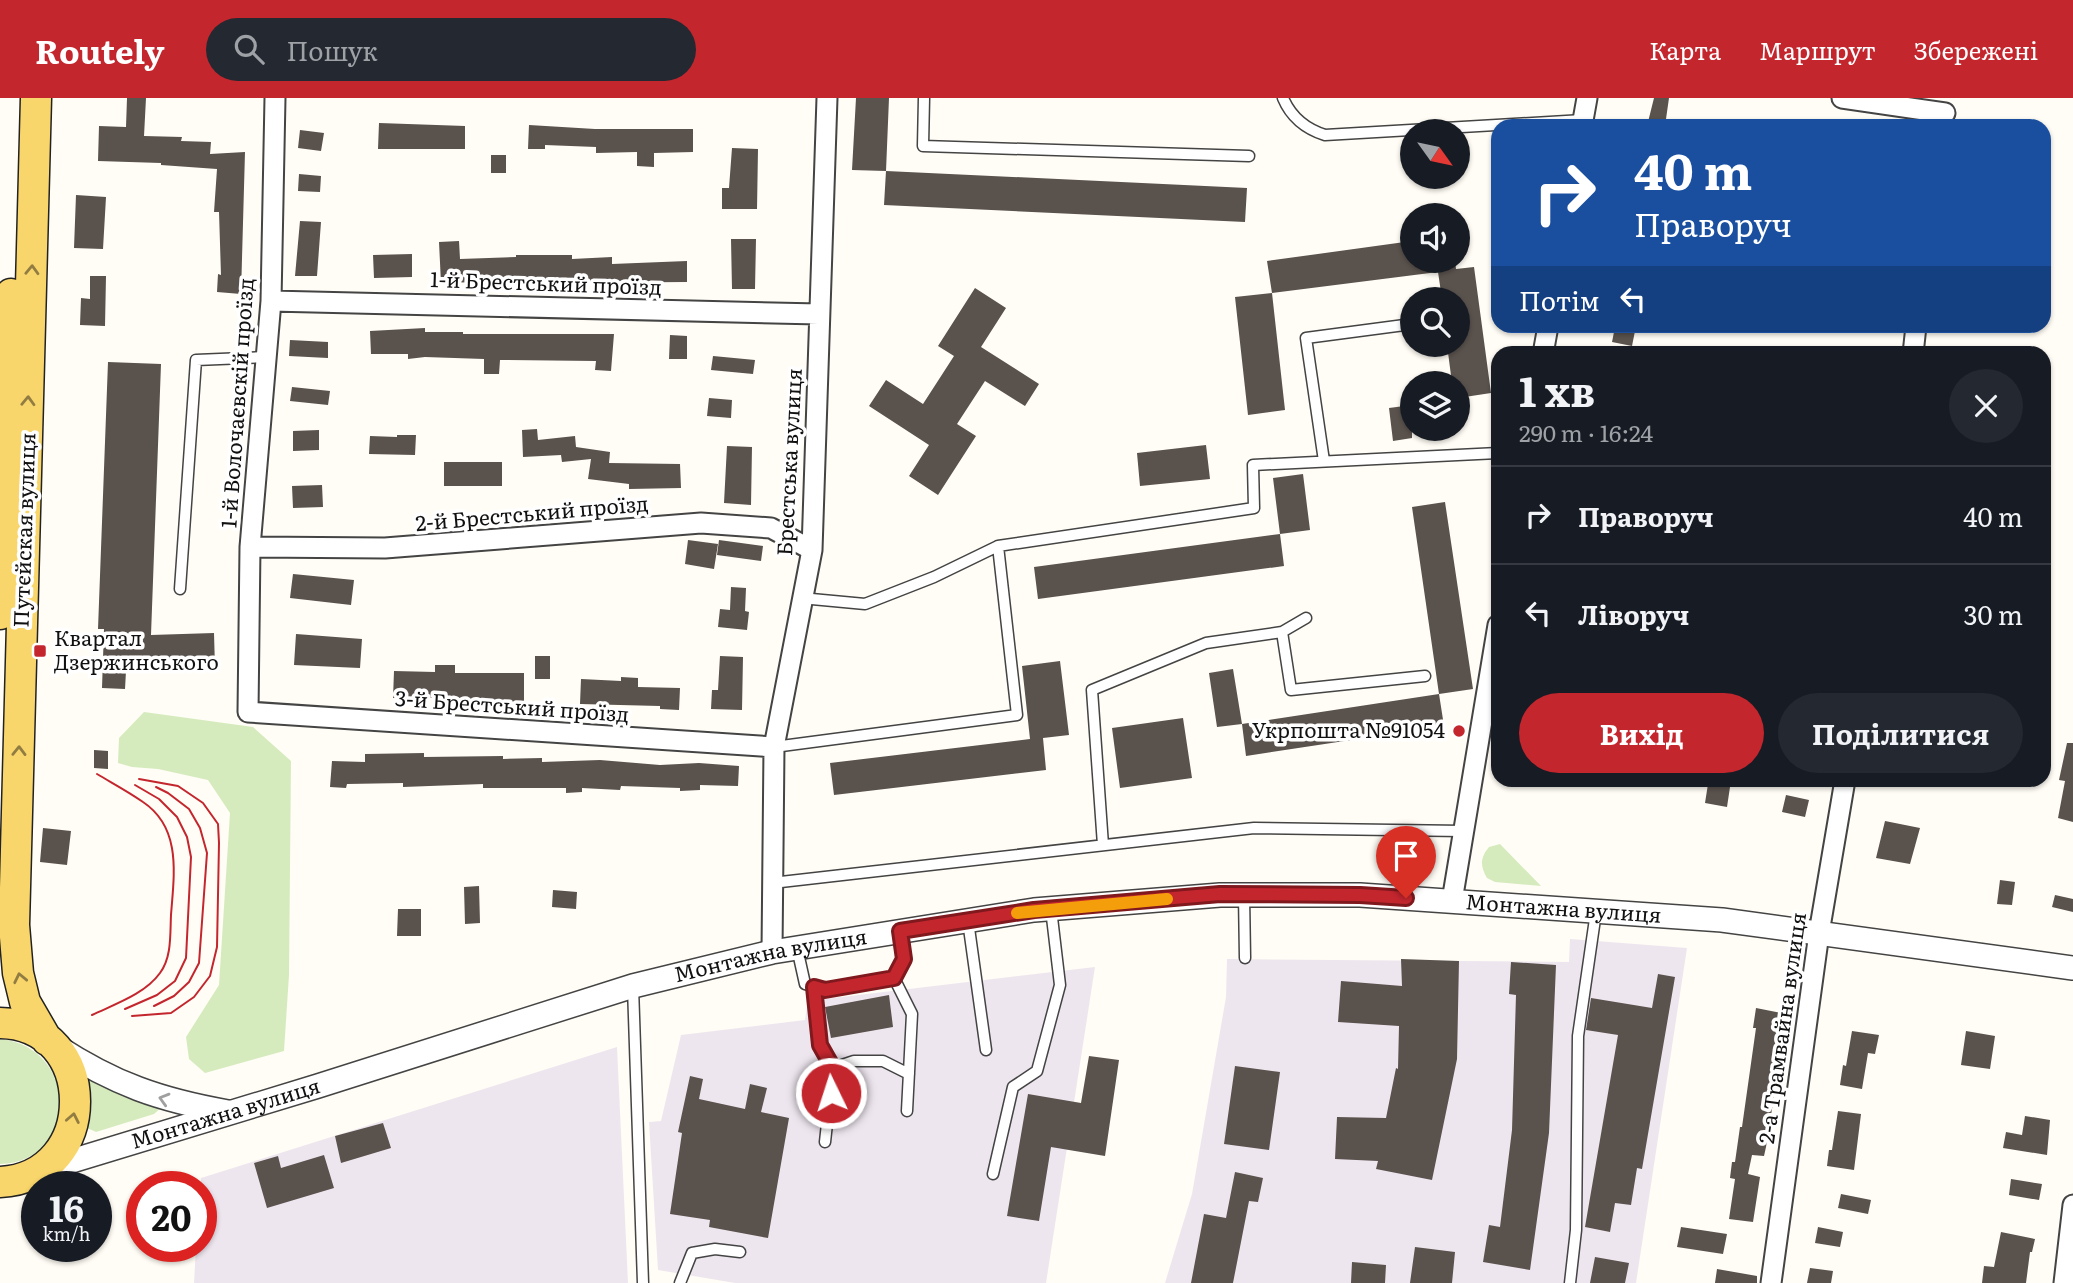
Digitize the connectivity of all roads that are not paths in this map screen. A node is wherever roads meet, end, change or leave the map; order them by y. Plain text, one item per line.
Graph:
1 (17, 98) edge
2 (36, 98) edge
3 (275, 98) edge
4 (827, 98) edge
5 (924, 98) edge
6 (1283, 98) edge
7 (1587, 98) edge
8 (1842, 98) edge
9 (1945, 112) edge
10 (1583, 119) edge
11 (1491, 127) edge
12 (1249, 156) dead end
13 (271, 300) junction
14 (819, 314) junction
15 (1400, 326) edge
16 (266, 358) junction
17 (1491, 453) edge
18 (1324, 461) junction
19 (2, 475) edge
20 (998, 546) junction
21 (250, 547) junction
22 (812, 550) junction
23 (180, 589) dead end
24 (802, 598) junction
25 (7, 617) edge
26 (1306, 618) dead end
27 (1282, 632) junction
28 (1491, 666) edge
29 (1425, 676) dead end
30 (248, 712) joint
31 (774, 747) junction
32 (1844, 787) edge
33 (1463, 831) junction
34 (1103, 845) junction
35 (772, 883) junction
36 (1244, 895) junction
37 (1452, 901) junction
38 (1051, 909) junction
39 (1597, 911) junction
40 (968, 920) junction
41 (900, 931) junction
42 (1819, 933) junction
43 (797, 947) junction
44 (772, 951) junction
45 (1245, 958) dead end
46 (2073, 968) edge
47 (894, 978) junction
48 (633, 986) junction
49 (814, 987) junction
50 (0, 1023) edge
51 (47, 1040) junction
52 (986, 1050) dead end
53 (833, 1068) junction
54 (909, 1074) junction
55 (907, 1111) dead end
56 (231, 1113) junction
57 (825, 1142) dead end
58 (993, 1174) dead end
59 (11, 1180) edge
60 (2073, 1205) edge
61 (740, 1252) dead end
62 (643, 1283) edge
63 (680, 1283) edge
64 (1570, 1283) edge
65 (1770, 1283) edge
66 (2064, 1283) edge

1 - 19 main road, Путєйская вулиця
25 -> 2 main road, Путєйская вулиця
3 - 13 street, 1-й Волочаєвскій проїзд
4 - 14 street, Брестська вулиця
5 - 12 lane
6 - 11 lane
7 - 10 street
8 - 9 street
13 - 14 street, 1-й Брестський проїзд
13 - 16 street, 1-й Волочаєвскій проїзд
14 - 22 street, Брестська вулиця
15 - 18 lane
16 - 21 street, 1-й Волочаєвскій проїзд
16 - 23 lane
17 - 18 lane
18 - 20 lane
19 - 25 main road, Путєйская вулиця
20 - 24 lane
20 - 31 lane
21 - 22 street, 2-й Брестський проїзд
21 - 30 street, 1-й Волочаєвскій проїзд
22 - 24 street, Брестська вулиця
24 - 31 street, Брестська вулиця
51 -> 25 main road, Путєйская вулиця
26 - 27 lane
27 - 29 lane
27 - 34 lane
28 - 33 street
30 - 31 street, 3-й Брестський проїзд
31 - 35 street, Брестська вулиця
32 - 42 street, 2-а Трамвайна вулиця
33 - 34 lane
33 - 37 street
34 - 35 lane
35 - 44 street, Брестська вулиця
36 - 37 street, Монтажна вулиця
36 - 38 street, Монтажна вулиця
36 - 45 lane
37 - 39 street, Монтажна вулиця
38 - 40 street, Монтажна вулиця
38 - 58 lane
39 - 42 street, Монтажна вулиця
39 - 64 lane
40 - 41 street, Монтажна вулиця
40 - 52 lane
41 - 43 street, Монтажна вулиця
41 - 47 lane
42 - 46 street, Монтажна вулиця
42 - 65 street, 2-а Трамвайна вулиця
43 - 44 street, Монтажна вулиця
43 - 49 lane
44 - 48 street, Монтажна вулиця
47 - 49 lane
47 - 54 lane
48 - 56 street, Монтажна вулиця
48 - 62 lane
49 - 53 lane
50 - 51 main road
56 -> 51 street
59 -> 51 main road, Путєйская вулиця
53 - 54 lane
53 - 57 lane
54 - 55 lane
56 - 59 street, Монтажна вулиця
60 - 66 street
61 - 63 lane

